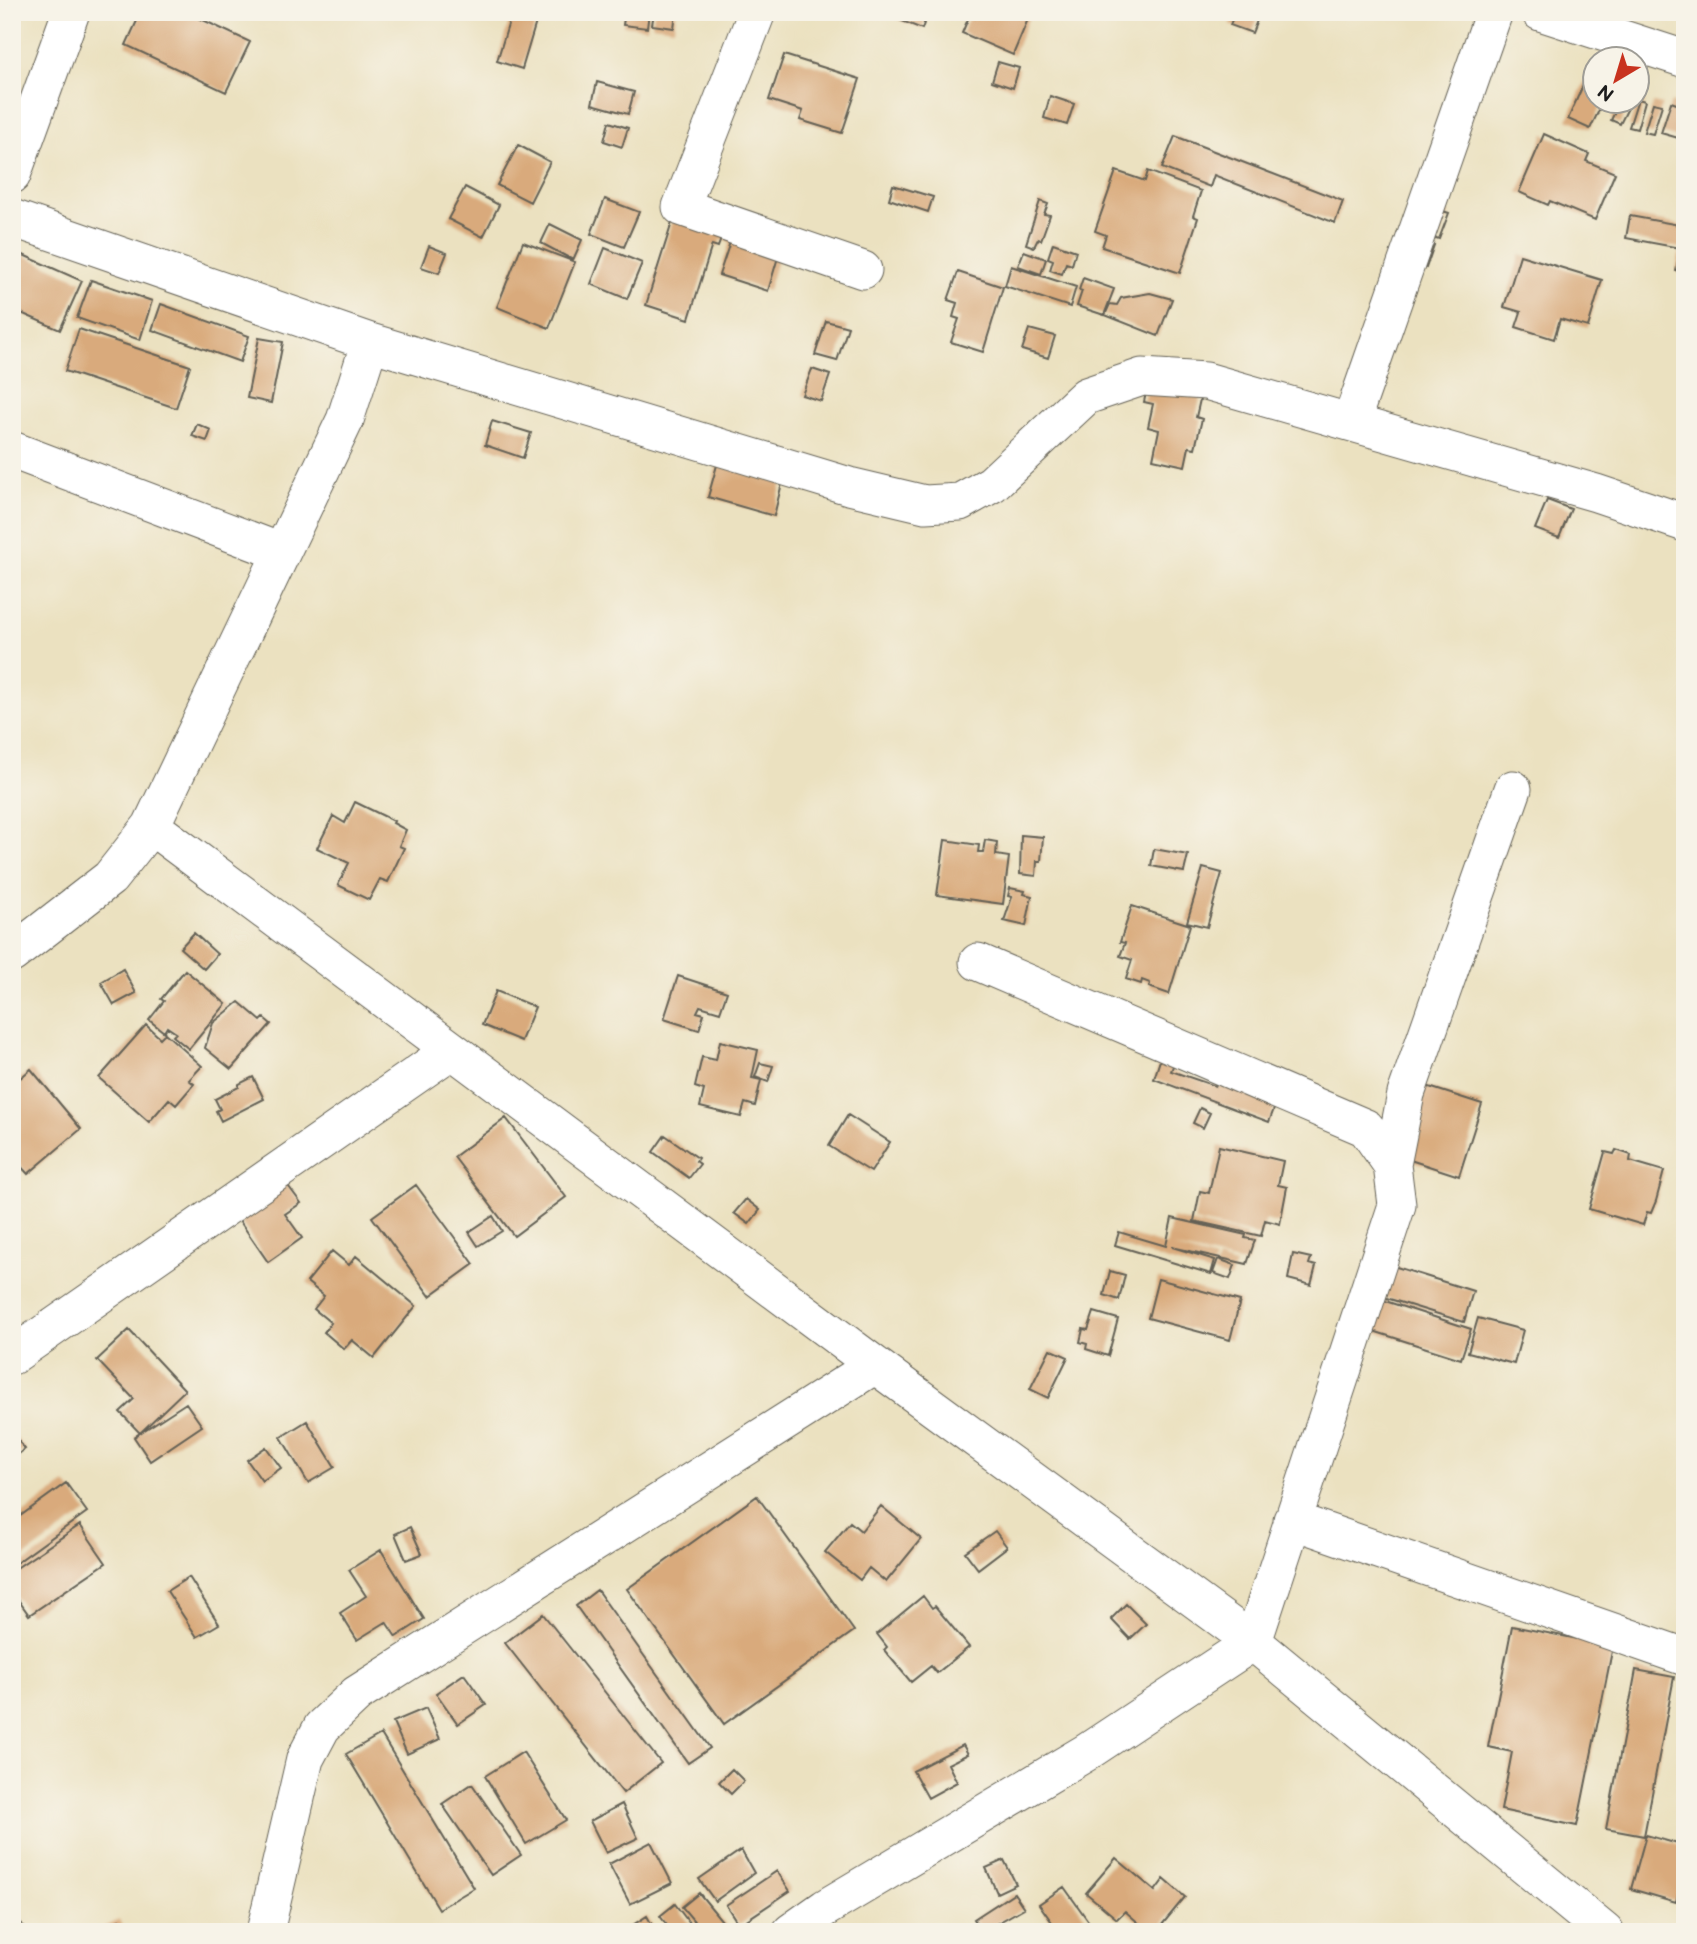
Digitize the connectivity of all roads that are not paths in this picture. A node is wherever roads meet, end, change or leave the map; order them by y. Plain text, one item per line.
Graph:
1 (71, 12) edge
2 (757, 12) edge
3 (1494, 12) edge
4 (1540, 12) edge
5 (1685, 59) edge
6 (12, 175) edge
7 (12, 218) edge
8 (863, 270) dead end
9 (370, 342) junction
10 (1351, 422) junction
11 (12, 450) edge
12 (1685, 523) edge
13 (281, 552) junction
14 (1513, 789) dead end
15 (151, 826) junction
16 (12, 954) edge
17 (978, 962) dead end
18 (452, 1049) junction
19 (1392, 1165) junction
20 (12, 1356) edge
21 (875, 1365) junction
22 (1292, 1520) junction
23 (1253, 1642) junction
24 (1685, 1657) edge
25 (265, 1932) edge
26 (791, 1932) edge
27 (1605, 1932) edge

1 - 6 street
2 - 8 street
3 - 10 street
4 - 5 street
7 - 9 street
9 - 10 street
9 - 13 street
10 - 12 street
11 - 13 street
13 - 15 street
14 - 19 street
15 - 16 street
15 - 18 street
17 - 19 street
18 - 20 street
18 - 21 street
19 - 22 street
21 - 23 street
21 - 25 street
22 - 23 street
22 - 24 street
23 - 26 street
23 - 27 street

